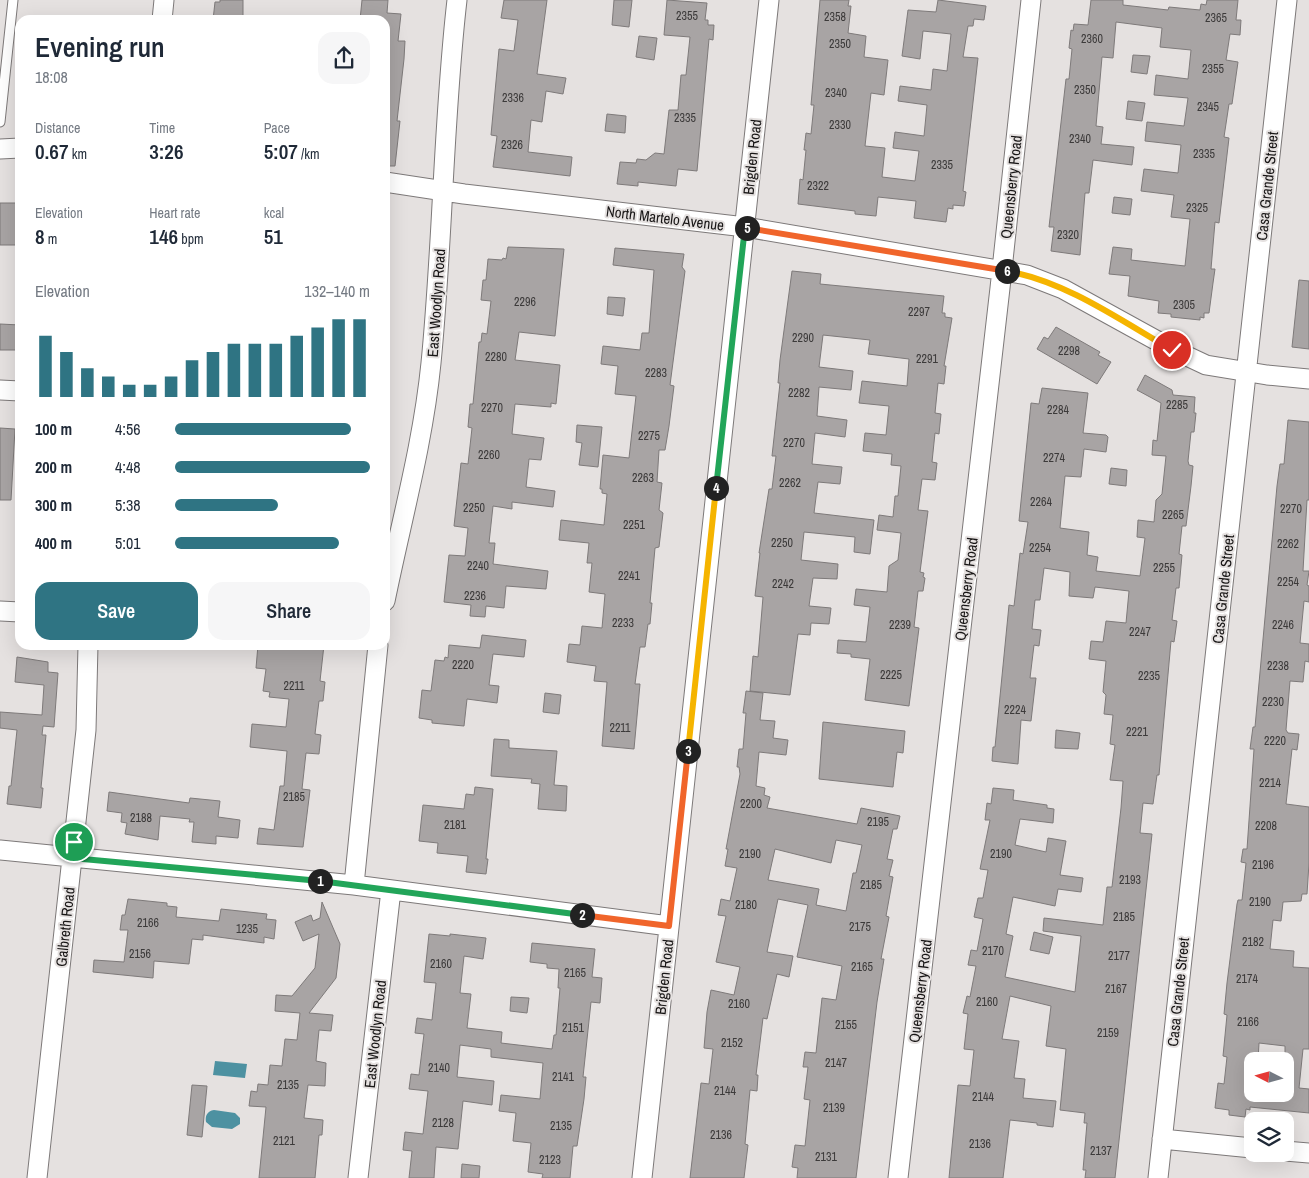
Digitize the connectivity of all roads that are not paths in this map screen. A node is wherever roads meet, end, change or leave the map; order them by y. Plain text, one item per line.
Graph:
1 (13, 0) edge
2 (164, 0) edge
3 (456, 0) edge
4 (769, 0) edge
5 (1032, 0) edge
6 (1287, 0) edge
7 (162, 15) edge
8 (0, 122) edge
9 (15, 148) edge
10 (0, 149) edge
11 (390, 183) edge
12 (444, 191) junction
13 (745, 227) junction
14 (1002, 270) junction
15 (1247, 371) junction
16 (1309, 379) edge
17 (0, 390) edge
18 (15, 391) edge
19 (390, 578) edge
20 (0, 611) edge
21 (15, 612) edge
22 (88, 650) edge
23 (378, 650) edge
24 (0, 850) edge
25 (72, 858) junction
26 (354, 885) junction
27 (391, 890) junction
28 (669, 926) junction
29 (1162, 1139) junction
30 (1244, 1147) edge
31 (1294, 1152) edge
32 (1309, 1153) edge
33 (37, 1178) edge
34 (358, 1178) edge
35 (642, 1178) edge
36 (898, 1178) edge
37 (1158, 1178) edge

1 - 8 lane
2 - 7 street
3 - 12 street, East Woodlyn Road
4 - 13 street, Brigden Road
5 - 14 street, Queensberry Road
6 - 15 street, Casa Grande Street
9 - 10 street
11 - 12 street, North Martelo Avenue
12 - 13 street, North Martelo Avenue
12 - 19 street, East Woodlyn Road
13 - 14 street, North Martelo Avenue
13 - 28 street, Brigden Road
14 - 15 street, North Martelo Avenue
14 - 36 street, Queensberry Road
15 - 16 street, North Martelo Avenue
15 - 29 street, Casa Grande Street
17 - 18 street
20 - 21 street
22 - 25 street, Galbreth Road
23 - 26 street
24 - 25 street
25 - 26 street
25 - 33 street, Galbreth Road
26 - 27 street
27 - 28 street
27 - 34 street, East Woodlyn Road
28 - 35 street, Brigden Road
29 - 30 street
29 - 37 street, Casa Grande Street
31 - 32 street

